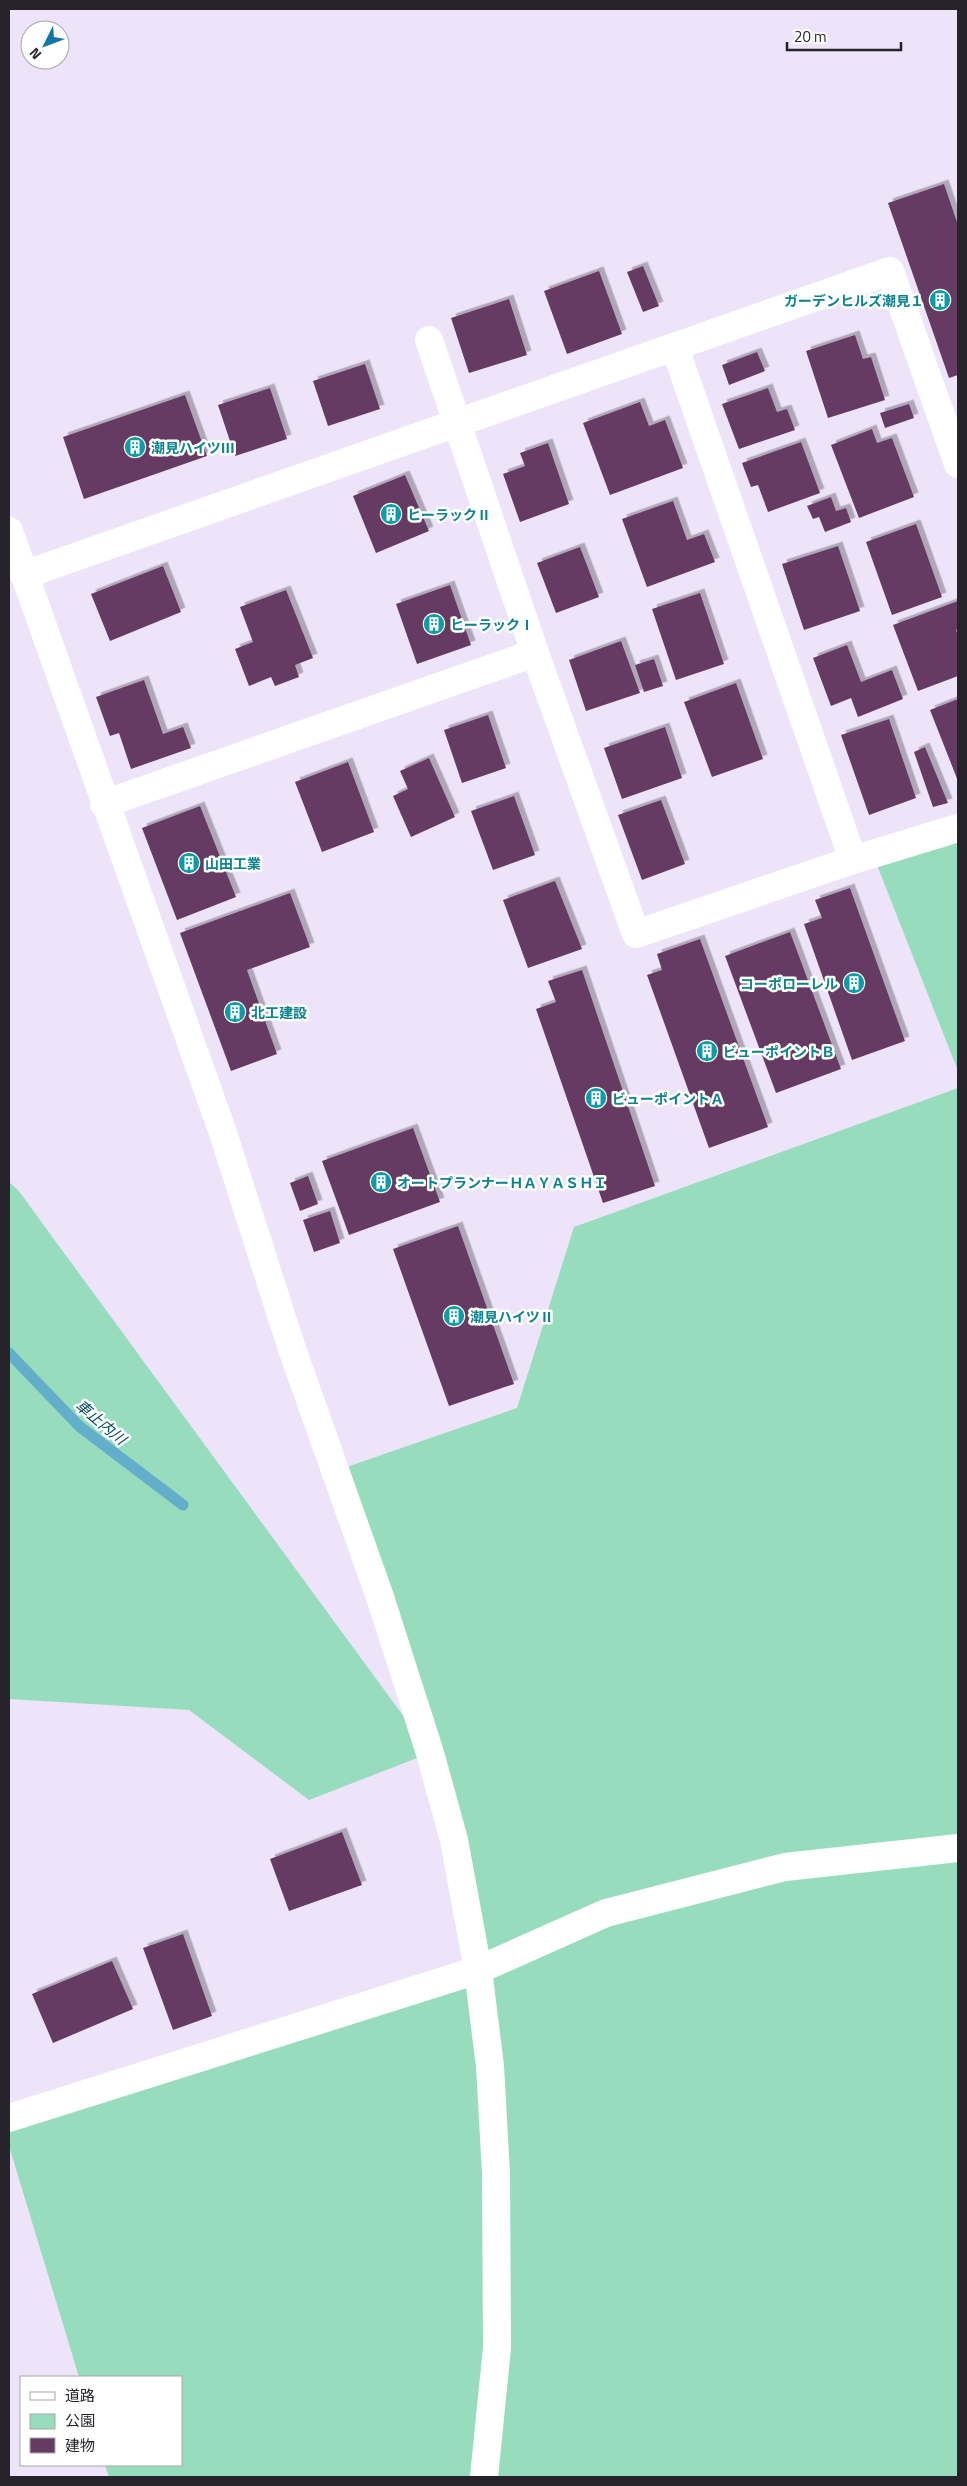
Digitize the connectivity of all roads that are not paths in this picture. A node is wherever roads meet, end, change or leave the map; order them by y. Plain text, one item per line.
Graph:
1 (429, 340) dead end
2 (675, 348) junction
3 (457, 423) junction
4 (958, 464) edge
5 (9, 531) edge
6 (24, 575) junction
7 (535, 653) junction
8 (104, 804) junction
9 (958, 828) edge
10 (853, 860) junction
11 (958, 1848) edge
12 (478, 1970) junction
13 (9, 2118) edge
14 (484, 2477) edge

1 - 3 street
2 - 3 street
2 - 4 street
2 - 10 street
3 - 6 street
3 - 7 street
5 - 6 street
6 - 8 street
7 - 8 street
7 - 10 street
8 - 12 street
9 - 10 street
11 - 12 street
12 - 13 street
12 - 14 street

